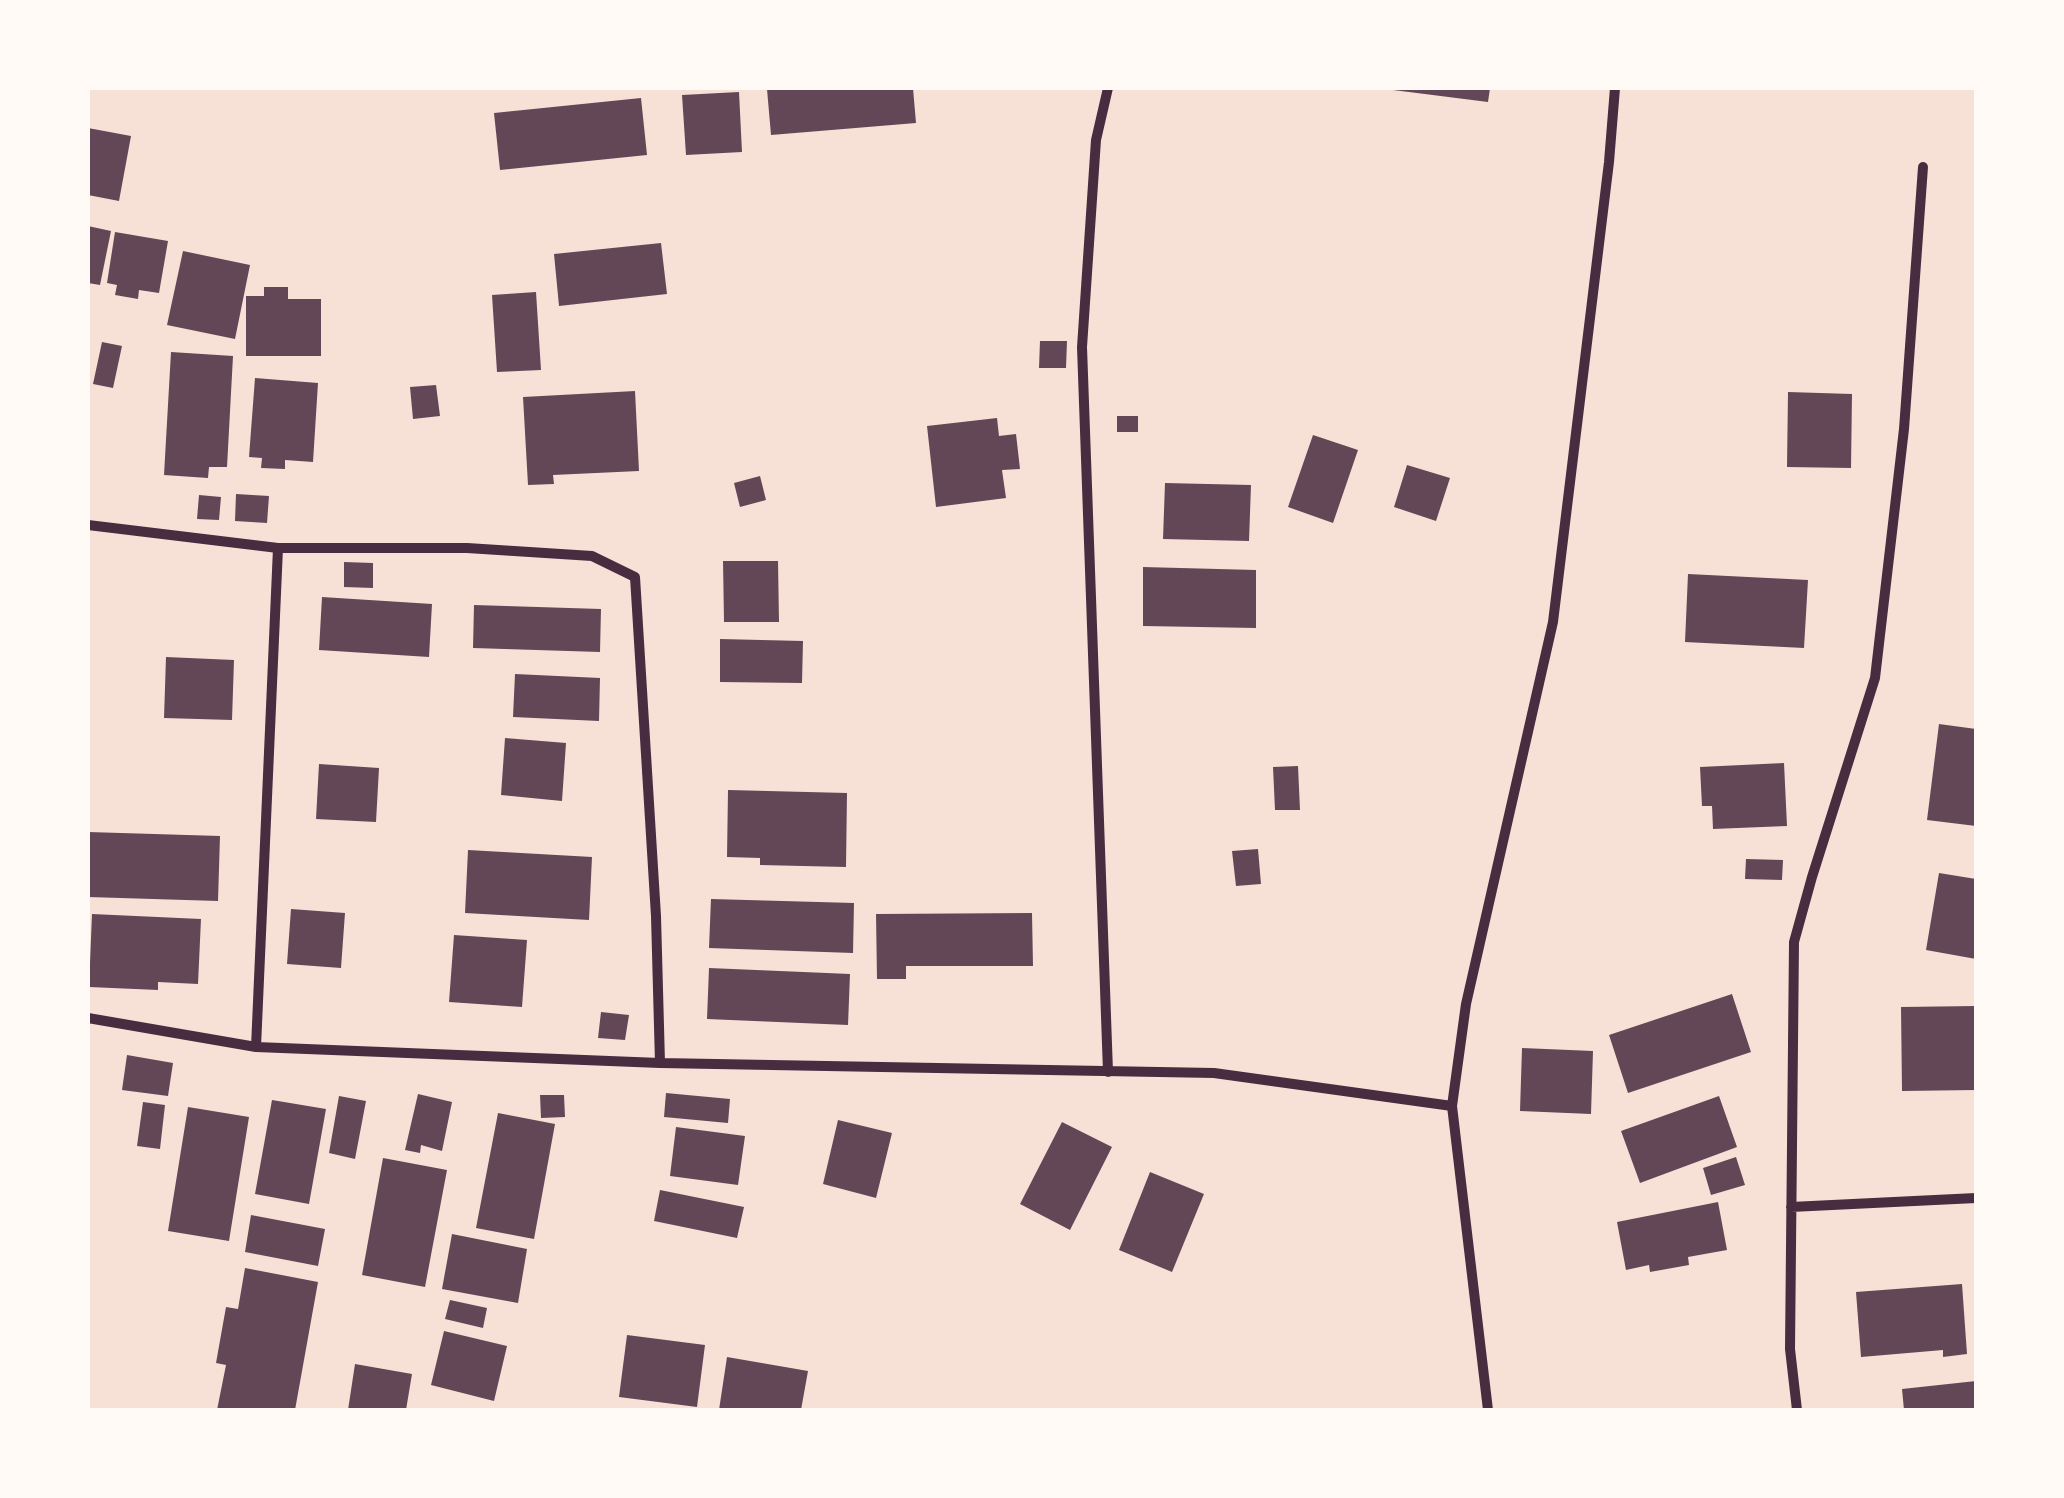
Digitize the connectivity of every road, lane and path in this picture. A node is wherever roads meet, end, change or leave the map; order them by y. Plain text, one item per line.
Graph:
1 (1108, 88) edge
2 (1615, 88) edge
3 (1923, 167) dead end
4 (88, 525) edge
5 (278, 548) junction
6 (88, 1018) edge
7 (256, 1047) junction
8 (660, 1063) junction
9 (1108, 1072) junction
10 (1452, 1106) junction
11 (1976, 1198) edge
12 (1791, 1207) junction
13 (1488, 1410) edge
14 (1797, 1410) edge

1 - 9 street
2 - 10 street
3 - 12 street
4 - 5 street
5 - 7 street
5 - 8 street
6 - 7 street
7 - 8 street
8 - 9 street
9 - 10 street
10 - 13 street
11 - 12 street
12 - 14 street

